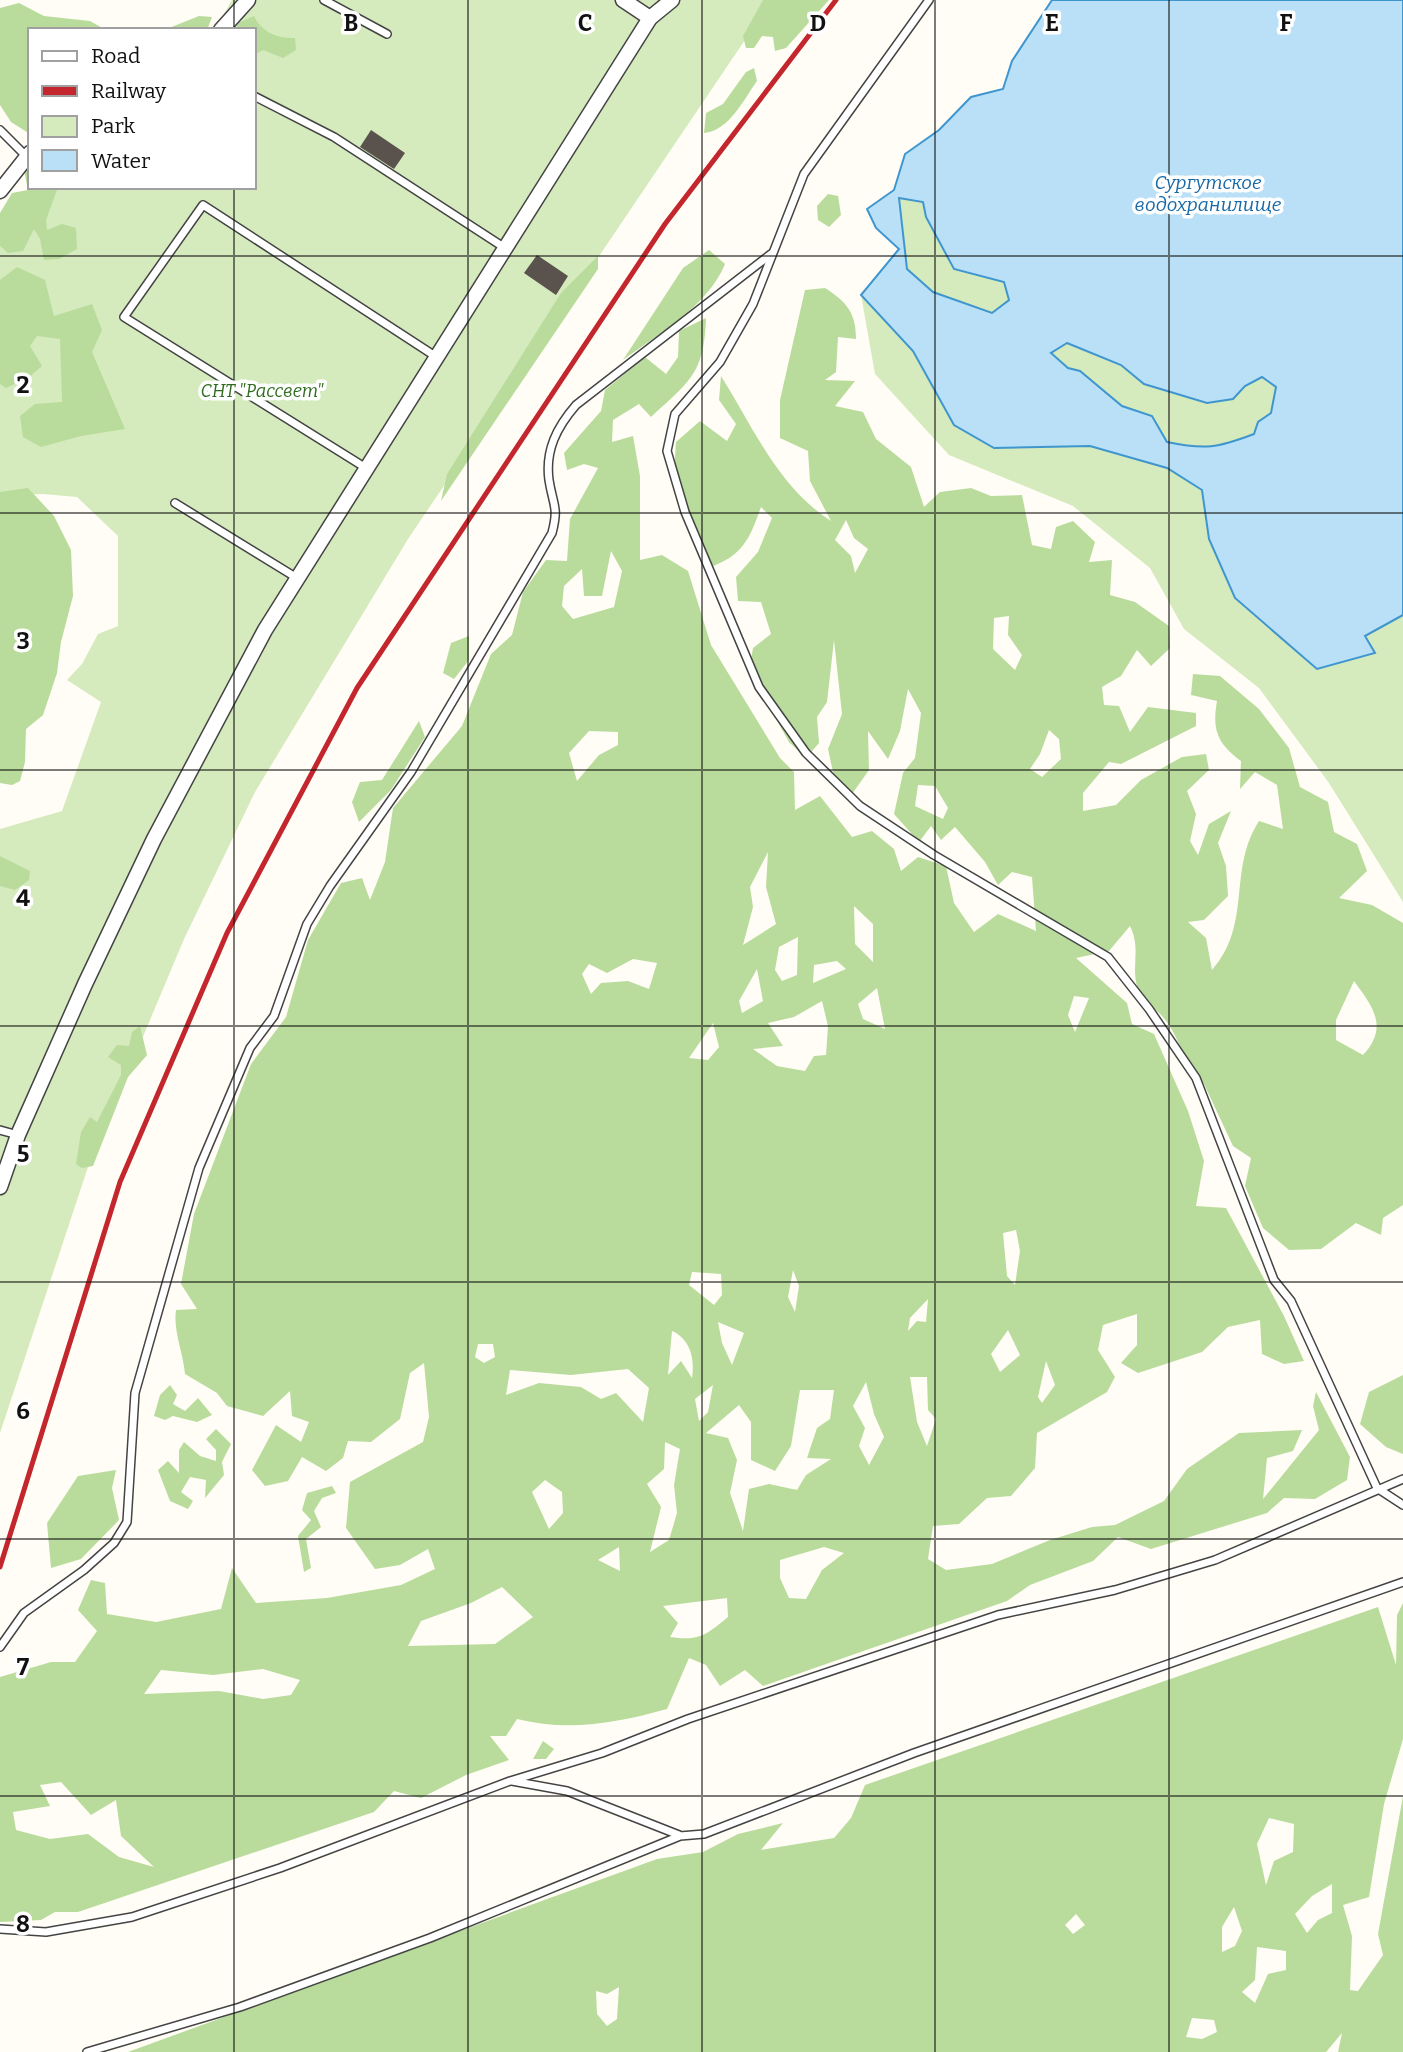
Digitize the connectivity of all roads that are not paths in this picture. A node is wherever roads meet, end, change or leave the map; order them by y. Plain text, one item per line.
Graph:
1 (248, 0) edge
2 (324, 0) edge
3 (623, 0) edge
4 (672, 0) edge
5 (929, 0) edge
6 (650, 18) junction
7 (223, 28) edge
8 (387, 34) dead end
9 (256, 97) edge
10 (0, 130) edge
11 (28, 155) edge
12 (0, 191) edge
13 (506, 248) junction
14 (772, 253) junction
15 (435, 356) junction
16 (366, 468) junction
17 (175, 503) dead end
18 (297, 578) junction
19 (0, 1130) edge
20 (18, 1135) junction
21 (0, 1186) edge
22 (1403, 1479) edge
23 (1377, 1488) junction
24 (1403, 1506) edge
25 (1403, 1582) edge
26 (0, 1647) edge
27 (510, 1781) junction
28 (680, 1836) junction
29 (0, 1929) edge
30 (87, 2052) edge

1 - 7 street
2 - 8 lane
3 - 6 street
4 - 6 street
5 - 14 lane
6 - 13 street
9 - 13 lane
10 - 11 lane
11 - 12 street
13 - 15 street
14 - 23 lane
14 - 26 lane
15 - 16 street
15 - 16 lane
16 - 18 street
17 - 18 lane
18 - 20 street
19 - 20 lane
20 - 21 street
22 - 23 lane
23 - 24 lane
23 - 27 lane
25 - 28 lane
27 - 28 lane
27 - 29 lane
28 - 30 lane

